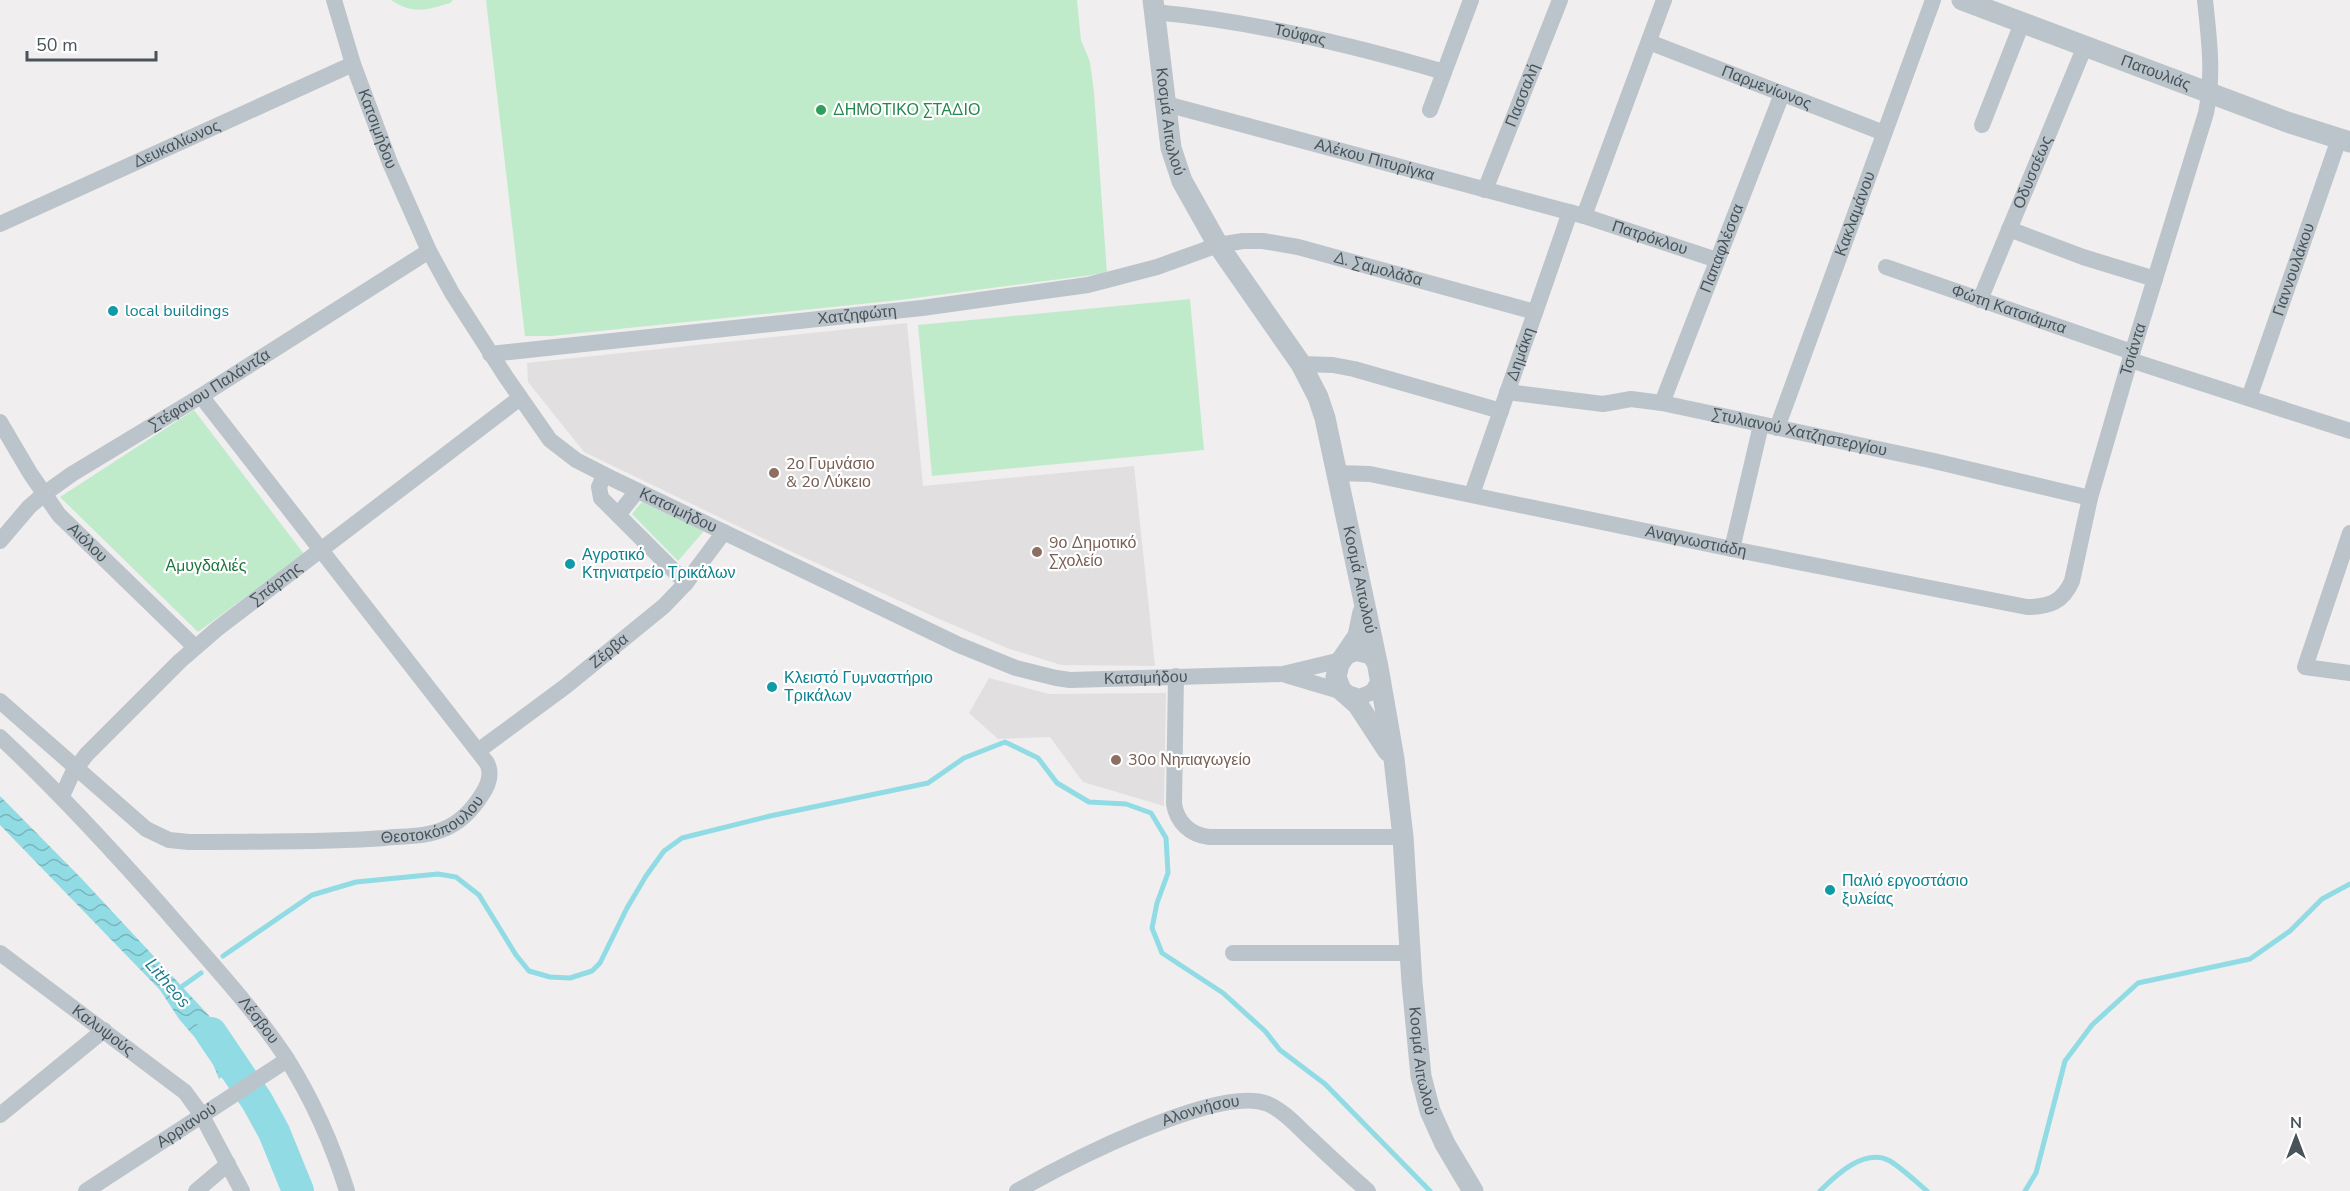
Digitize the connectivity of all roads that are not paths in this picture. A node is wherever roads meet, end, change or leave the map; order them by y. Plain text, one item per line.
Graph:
1 (334, 0) edge
2 (1471, 0) edge
3 (1560, 0) edge
4 (1664, 0) edge
5 (1933, 0) edge
6 (2205, 0) edge
7 (1970, 1) edge
8 (1154, 6) edge
9 (2022, 23) junction
10 (1649, 42) junction
11 (2085, 46) junction
12 (353, 64) junction
13 (1444, 72) junction
14 (2210, 93) junction
15 (1782, 94) junction
16 (1166, 104) junction
17 (1430, 110) dead end
18 (1982, 125) dead end
19 (1884, 133) junction
20 (2344, 140) edge
21 (1485, 190) junction
22 (1577, 214) junction
23 (0, 224) edge
24 (2009, 229) junction
25 (1218, 245) junction
26 (429, 252) junction
27 (1718, 260) junction
28 (1886, 267) dead end
29 (2155, 279) junction
30 (1980, 300) junction
31 (1535, 312) junction
32 (490, 354) junction
33 (2131, 356) junction
34 (1301, 364) junction
35 (1507, 392) junction
36 (201, 396) junction
37 (520, 398) junction
38 (2249, 398) junction
39 (1662, 403) junction
40 (1501, 411) junction
41 (0, 422) edge
42 (1769, 426) junction
43 (2350, 431) edge
44 (1337, 472) junction
45 (604, 474) junction
46 (637, 490) junction
47 (44, 494) junction
48 (1472, 494) junction
49 (2090, 498) junction
50 (618, 515) junction
51 (724, 532) junction
52 (2350, 533) edge
53 (0, 541) edge
54 (1732, 549) junction
55 (321, 550) junction
56 (686, 583) junction
57 (1364, 602) junction
58 (2055, 603) joint
59 (195, 648) junction
60 (1343, 659) junction
61 (2350, 673) edge
62 (1283, 674) junction
63 (1379, 674) junction
64 (1176, 676) junction
65 (1346, 694) junction
66 (0, 701) edge
67 (0, 737) edge
68 (478, 751) junction
69 (1394, 759) junction
70 (75, 768) junction
71 (62, 796) junction
72 (1403, 837) junction
73 (0, 953) edge
74 (1233, 953) dead end
75 (1411, 953) junction
76 (104, 1030) junction
77 (284, 1062) junction
78 (201, 1114) junction
79 (0, 1115) edge
80 (228, 1164) junction
81 (86, 1191) edge
82 (196, 1191) edge
83 (242, 1191) edge
84 (347, 1191) edge
85 (1017, 1191) edge
86 (1368, 1191) edge
87 (1473, 1191) edge

1 - 12 street, Κατσιμήδου
2 - 13 street
3 - 21 street, Πασσαλή
4 - 10 street, Δημάκη
5 - 19 street, Κακλαμάνου
6 - 14 street, Τσιάντα
7 - 9 street, Πατουλιάς
8 - 13 street, Τούφας
8 - 16 street, Κοσμά Αιτωλού
9 - 11 street, Πατουλιάς
9 - 18 street
10 - 15 street, Παρμενίωνος
10 - 22 street, Δημάκη
11 - 14 street, Πατουλιάς
11 - 24 street, Οδυσσέως
12 - 23 street, Δευκαλίωνος
12 - 26 street, Κατσιμήδου
13 - 17 street
14 - 20 street, Πατουλιάς
14 - 29 street, Τσιάντα
15 - 19 street, Παρμενίωνος
15 - 27 street, Παπαφλέσσα
16 - 21 street, Αλέκου Πιτυρίγκα
16 - 25 street, Κοσμά Αιτωλού
19 - 42 street, Κακλαμάνου
20 - 38 street, Γιαννουλάκου
21 - 22 street, Αλέκου Πιτυρίγκα
22 - 27 street, Πατρόκλου
22 - 31 street, Δημάκη
24 - 29 street
24 - 30 street, Οδυσσέως
25 - 31 street, Δ. Σαμολάδα
25 - 32 street, Χατζηφώτη
25 - 34 street, Κοσμά Αιτωλού
26 - 32 street, Κατσιμήδου
26 - 36 street, Στέφανου Παλάντζα
27 - 39 street, Παπαφλέσσα
28 - 30 street, Φώτη Κατσιάμπα
29 - 33 street, Τσιάντα
30 - 33 street, Φώτη Κατσιάμπα
31 - 35 street, Δημάκη
32 - 37 street, Κατσιμήδου
33 - 38 street, Φώτη Κατσιάμπα
33 - 49 street, Τσιάντα
34 - 40 street
34 - 44 street, Κοσμά Αιτωλού
35 - 39 street, Στυλιανού Χατζηστεργίου
35 - 40 street, Δημάκη
36 - 47 street, Στέφανου Παλάντζα
36 - 55 street, Θεοτοκόπουλου
37 - 45 street, Κατσιμήδου
37 - 55 street, Σπάρτης
38 - 43 street, Φώτη Κατσιάμπα
39 - 42 street, Στυλιανού Χατζηστεργίου
40 - 48 street, Δημάκη
41 - 47 street, Αιόλου
42 - 49 street, Στυλιανού Χατζηστεργίου
42 - 54 street, Κακλαμάνου
44 - 48 street, Αναγνωστιάδη
44 - 57 street, Κοσμά Αιτωλού
45 - 46 street, Κατσιμήδου
45 - 50 street
46 - 50 street
46 - 51 street, Κατσιμήδου
47 - 53 street, Στέφανου Παλάντζα
47 - 59 street, Αιόλου
48 - 54 street, Αναγνωστιάδη
49 - 58 street, Τσιάντα
50 - 56 street
51 - 56 street, Ζέρβα
51 - 64 street, Κατσιμήδου
52 - 61 street
54 - 58 street, Αναγνωστιάδη
55 - 59 street, Σπάρτης
55 - 68 street, Θεοτοκόπουλου
56 - 68 street, Ζέρβα
57 - 60 street
57 - 63 street, Κοσμά Αιτωλού
59 - 70 street, Σπάρτης
60 - 62 street
60 - 63 street
60 - 65 street
62 - 64 street, Κατσιμήδου
62 - 65 street
63 - 65 street
63 - 69 street, Κοσμά Αιτωλού
64 - 72 street
65 - 69 street
66 - 70 street, Θεοτοκόπουλου
67 - 71 street, Λέσβου
68 - 70 street, Θεοτοκόπουλου
69 - 72 street, Κοσμά Αιτωλού
70 - 71 street, Σπάρτης
71 - 77 street, Λέσβου
72 - 75 street, Κοσμά Αιτωλού
73 - 76 street, Καλυψούς
74 - 75 street
75 - 87 street, Κοσμά Αιτωλού
76 - 78 street, Καλυψούς
76 - 79 street
77 - 78 street, Αρριανού
77 - 84 street, Λέσβου
78 - 80 street, Καλυψούς
78 - 81 street, Αρριανού
80 - 82 street
80 - 83 street, Καλυψούς
85 - 86 street, Αλοννήσου

